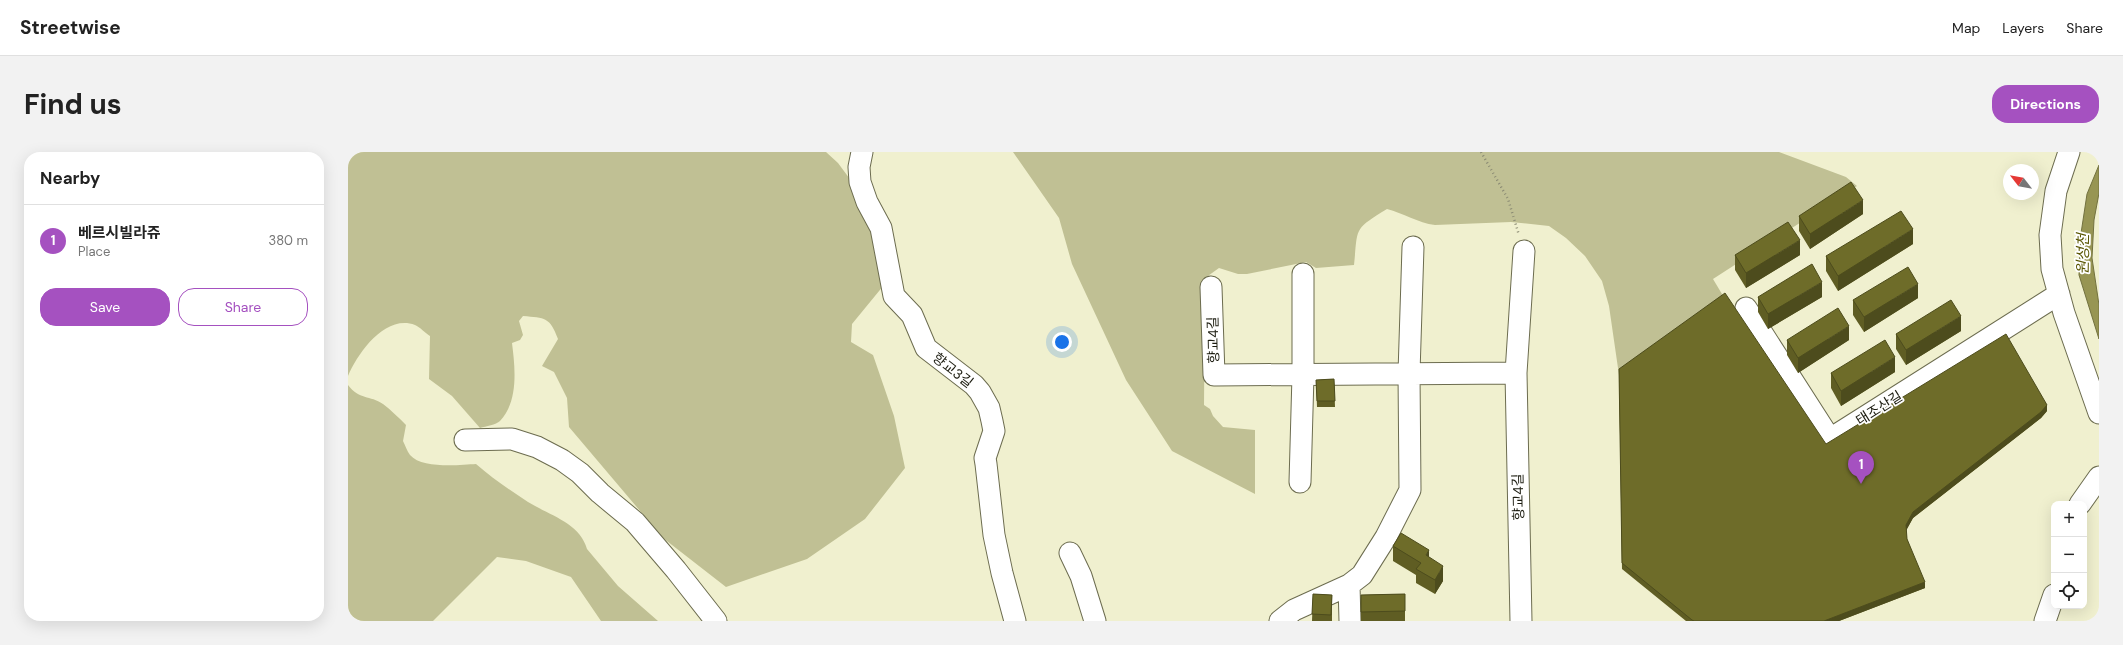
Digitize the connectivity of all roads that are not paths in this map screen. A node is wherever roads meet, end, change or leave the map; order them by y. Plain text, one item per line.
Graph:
1 (862, 152) edge
2 (2069, 152) edge
3 (1413, 247) dead end
4 (1524, 251) road end
5 (1303, 274) dead end
6 (1211, 287) dead end
7 (2059, 294) junction
8 (1746, 308) dead end
9 (1409, 372) junction
10 (1516, 373) junction
11 (1303, 375) junction
12 (2099, 413) edge
13 (465, 440) dead end
14 (2099, 477) edge
15 (1300, 482) dead end
16 (2082, 501) edge
17 (1070, 553) dead end
18 (1349, 585) junction
19 (2051, 604) edge
20 (716, 621) edge
21 (1015, 621) edge
22 (1095, 621) edge
23 (1280, 621) edge
24 (1350, 621) edge
25 (1521, 621) edge
26 (2045, 621) edge

1 - 21 street, 향교3길
2 - 7 street
3 - 9 street
4 - 10 street, 향교4길
5 - 11 street
6 - 11 street, 향교4길
7 - 8 street, 태조산길
7 - 12 street
9 - 10 street, 향교4길
9 - 11 street, 향교4길
9 - 18 street
10 - 25 street, 향교4길
11 - 15 street
13 - 20 street
14 - 16 street
17 - 22 street
18 - 23 street
18 - 24 street
19 - 26 street

